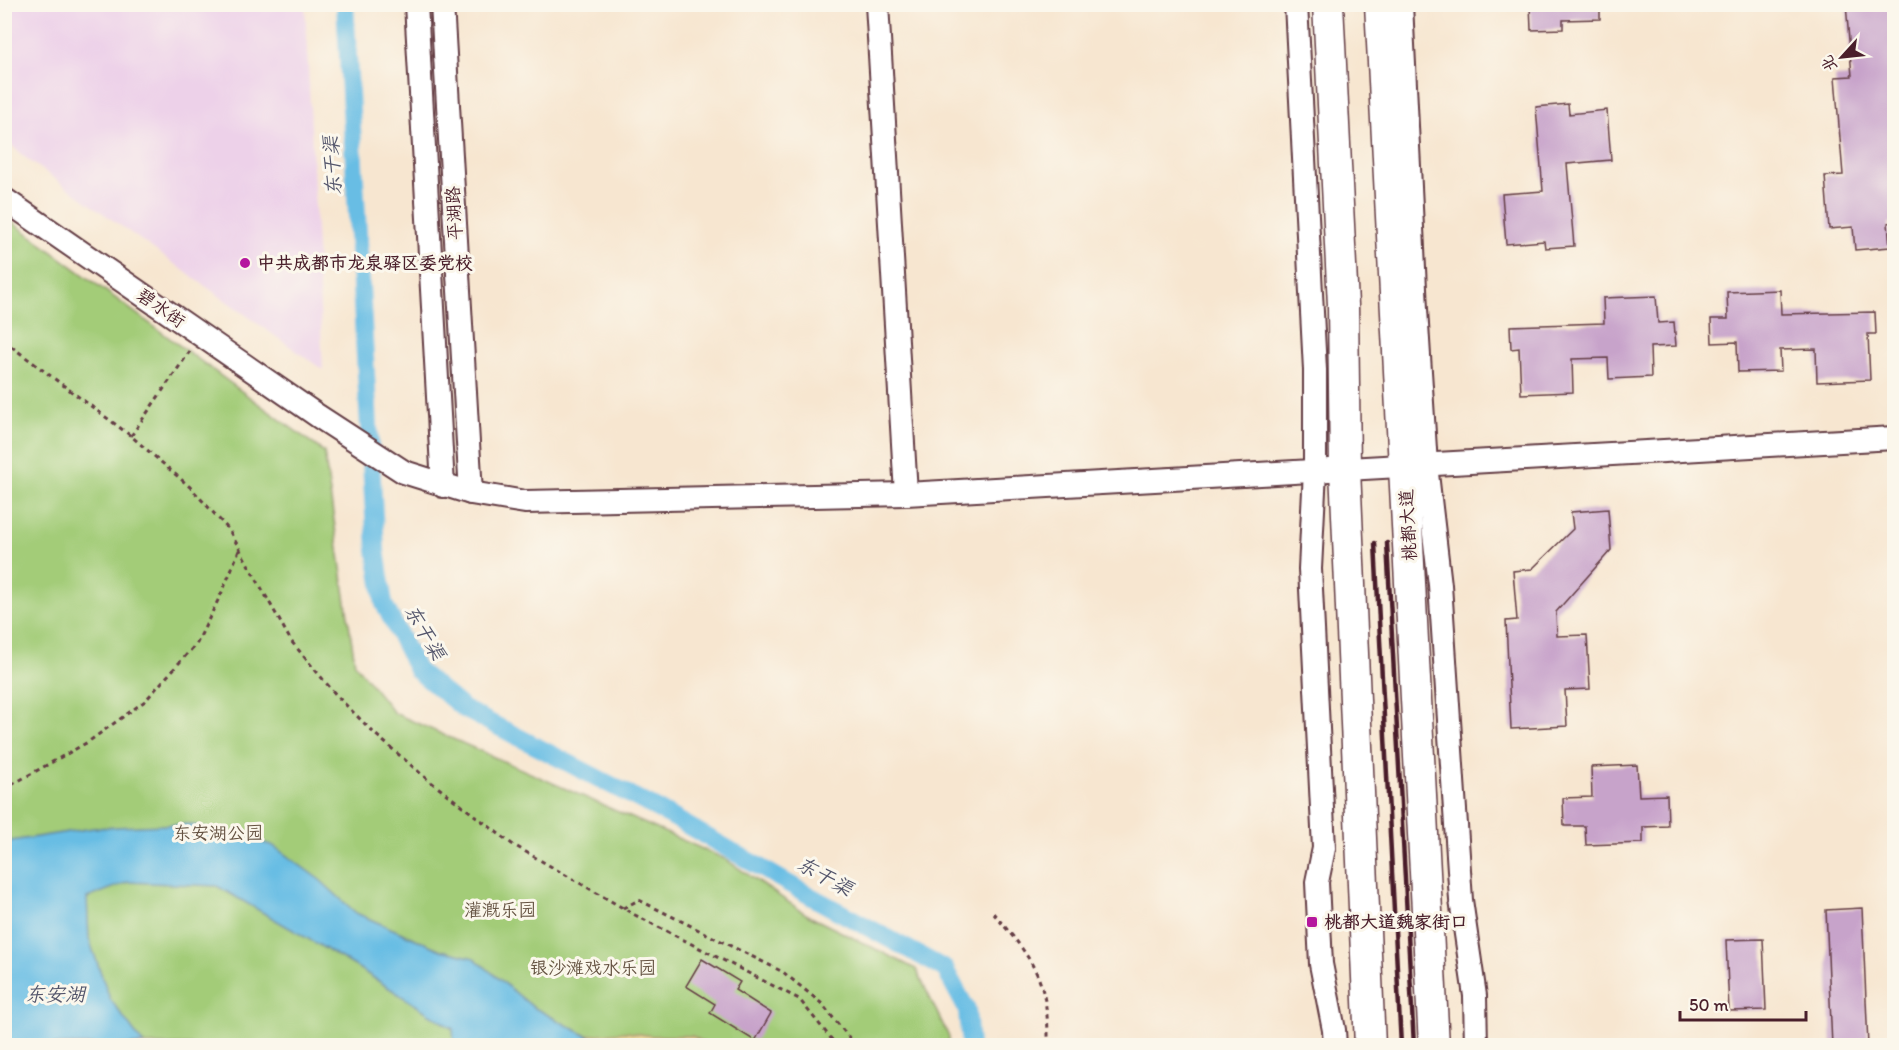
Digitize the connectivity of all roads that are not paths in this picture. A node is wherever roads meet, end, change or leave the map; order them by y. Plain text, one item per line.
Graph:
1 (416, 4) edge
2 (442, 4) edge
3 (877, 4) edge
4 (1296, 4) edge
5 (1328, 4) edge
6 (1380, 4) edge
7 (1401, 4) edge
8 (4, 199) edge
9 (1894, 438) edge
10 (1415, 466) junction
11 (1346, 469) junction
12 (1315, 471) junction
13 (443, 486) junction
14 (471, 493) junction
15 (906, 494) junction
16 (1335, 1046) edge
17 (1370, 1046) edge
18 (1434, 1046) edge
19 (1476, 1046) edge

1 - 13 street, 平湖路
2 - 14 street, 平湖路
3 - 15 street
4 - 12 street
5 - 11 main road
6 - 10 main road, 桃都大道
7 - 10 street
8 - 13 street, 碧水街
9 - 10 street, 碧水街
10 - 11 street, 碧水街
10 - 18 main road, 桃都大道
10 - 19 street
11 - 12 street, 碧水街
11 - 17 main road
12 - 15 street, 碧水街
12 - 16 street
13 - 14 street, 碧水街
14 - 15 street, 碧水街

